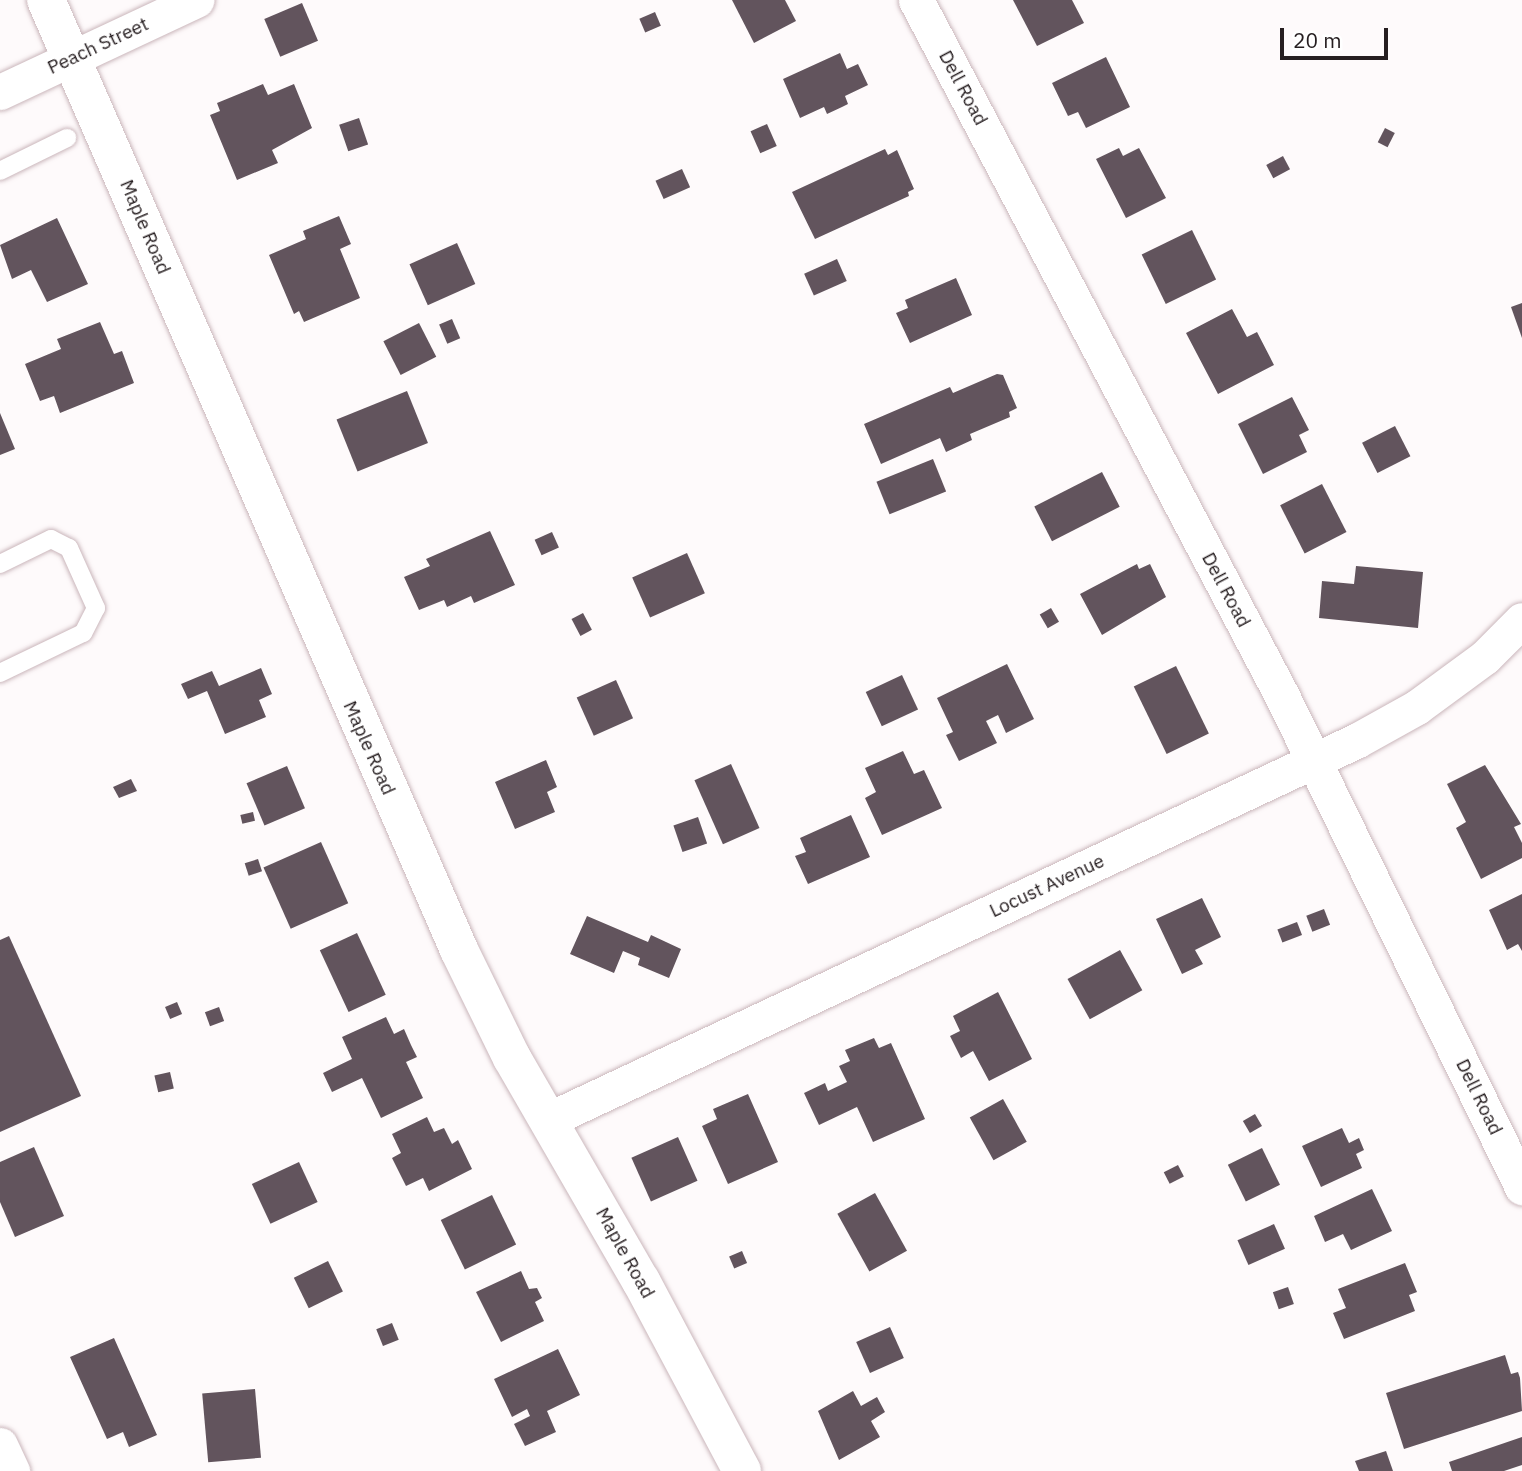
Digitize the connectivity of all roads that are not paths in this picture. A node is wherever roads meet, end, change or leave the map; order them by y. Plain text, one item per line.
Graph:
1 (47, 0) edge
2 (196, 0) edge
3 (916, 0) edge
4 (72, 57) junction
5 (0, 92) edge
6 (67, 138) dead end
7 (0, 172) edge
8 (0, 564) edge
9 (1522, 620) edge
10 (0, 673) edge
11 (1312, 761) junction
12 (550, 1119) junction
13 (1522, 1187) edge
14 (0, 1445) edge
15 (12, 1471) edge
16 (742, 1471) edge

1 - 4 street, Maple Road
2 - 4 street, Peach Street
3 - 11 street, Dell Road
4 - 5 street, Peach Street
4 - 12 street, Maple Road
6 - 7 lane
8 - 10 lane
9 - 11 street, Locust Avenue
11 - 12 street, Locust Avenue
11 - 13 street, Dell Road
12 - 16 street, Maple Road
14 - 15 street

